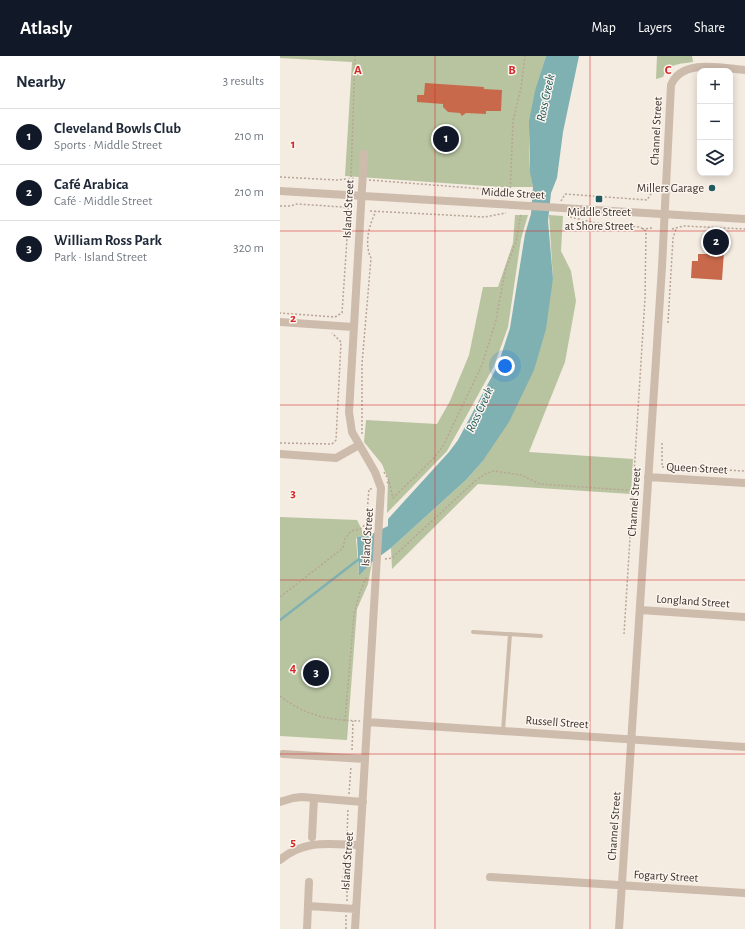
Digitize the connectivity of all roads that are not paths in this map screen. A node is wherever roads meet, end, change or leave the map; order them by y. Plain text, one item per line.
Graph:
1 (745, 70) edge
2 (364, 154) dead end
3 (280, 191) edge
4 (360, 196) junction
5 (664, 214) junction
6 (745, 219) edge
7 (280, 322) edge
8 (353, 327) junction
9 (359, 445) junction
10 (280, 454) edge
11 (648, 477) junction
12 (745, 483) edge
13 (640, 610) junction
14 (745, 617) edge
15 (473, 632) dead end
16 (510, 634) junction
17 (541, 636) dead end
18 (367, 722) junction
19 (503, 731) junction
20 (631, 739) junction
21 (745, 747) edge
22 (283, 754) dead end
23 (366, 759) junction
24 (314, 798) junction
25 (280, 802) edge
26 (364, 802) junction
27 (312, 837) dead end
28 (360, 846) junction
29 (280, 860) edge
30 (490, 877) dead end
31 (309, 882) dead end
32 (622, 886) junction
33 (745, 893) edge
34 (308, 906) junction
35 (356, 909) junction
36 (307, 929) edge
37 (355, 929) edge
38 (619, 929) edge

1 - 5 street, Channel Street
2 - 4 street, Island Street
3 - 4 street, Middle Street
4 - 5 street, Middle Street
4 - 8 street, Island Street
5 - 6 street, Middle Street
5 - 11 street, Channel Street
7 - 8 street
8 - 9 street, Island Street
9 - 10 street
9 - 18 street, Island Street
11 - 12 street, Queen Street
11 - 13 street, Channel Street
13 - 14 street, Longland Street
13 - 20 street, Channel Street
15 - 16 lane
16 - 17 lane
16 - 19 lane
18 - 19 street, Russell Street
18 - 23 street, Island Street
19 - 20 street, Russell Street
20 - 21 street, Russell Street
20 - 32 street, Channel Street
22 - 23 street
23 - 26 street, Island Street
24 - 25 street
24 - 26 street
24 - 27 street
26 - 28 street, Island Street
28 - 29 street
28 - 35 street, Island Street
30 - 32 street, Fogarty Street
31 - 34 street
32 - 33 street, Fogarty Street
32 - 38 street, Channel Street
34 - 35 street
34 - 36 street
35 - 37 street, Island Street

